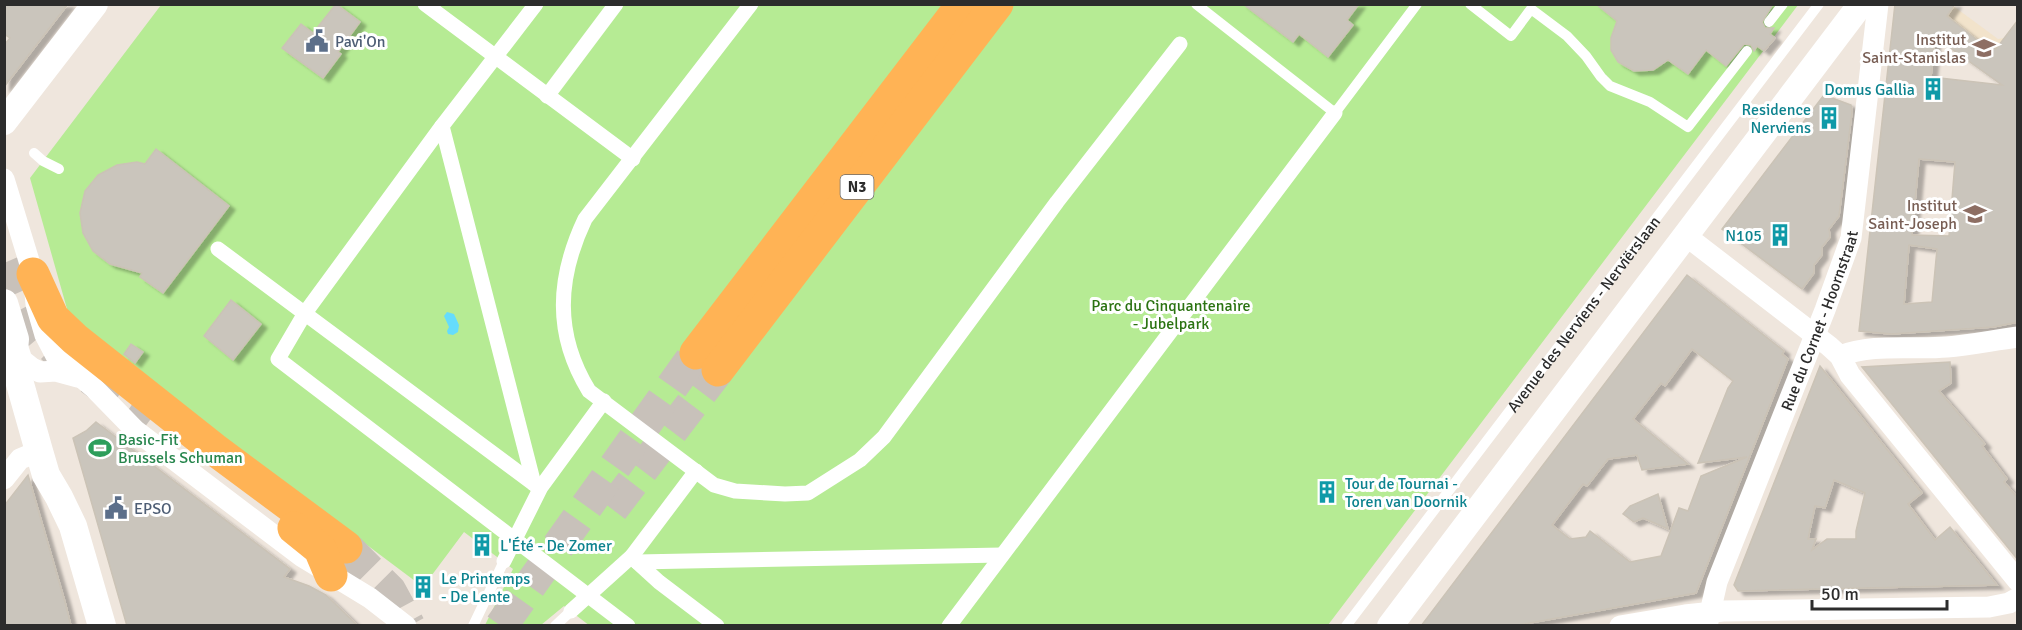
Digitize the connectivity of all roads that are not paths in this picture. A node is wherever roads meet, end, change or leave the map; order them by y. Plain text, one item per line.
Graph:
1 (95, 4) edge
2 (425, 4) edge
3 (536, 4) edge
4 (616, 4) edge
5 (751, 4) edge
6 (963, 4) edge
7 (997, 4) edge
8 (1196, 4) edge
9 (1418, 4) edge
10 (1470, 4) edge
11 (1783, 4) edge
12 (1819, 4) edge
13 (1861, 4) edge
14 (1878, 4) edge
15 (1769, 22) dead end
16 (1180, 44) dead end
17 (1748, 51) dead end
18 (495, 57) junction
19 (547, 96) junction
20 (1335, 113) junction
21 (4, 122) edge
22 (442, 126) junction
23 (34, 153) dead end
24 (633, 159) junction
25 (59, 169) dead end
26 (4, 179) edge
27 (1685, 235) junction
28 (218, 249) dead end
29 (33, 274) junction
30 (4, 303) edge
31 (305, 313) junction
32 (1815, 335) junction
33 (2018, 337) edge
34 (15, 339) junction
35 (1840, 356) junction
36 (79, 377) junction
37 (604, 401) junction
38 (150, 420) tunnel mouth
39 (39, 452) junction
40 (696, 471) junction
41 (4, 479) edge
42 (537, 485) junction
43 (515, 539) junction
44 (1002, 555) junction
45 (634, 559) junction
46 (339, 561) junction
47 (504, 561) joint
48 (2018, 581) edge
49 (589, 595) junction
50 (2018, 598) edge
51 (571, 611) joint
52 (1709, 619) edge
53 (102, 626) edge
54 (406, 626) edge
55 (473, 626) edge
56 (555, 626) edge
57 (628, 626) edge
58 (717, 626) edge
59 (949, 626) edge
60 (1346, 626) edge
61 (1390, 626) edge
62 (1620, 626) edge

1 - 21 street
2 - 18 street
3 - 18 street
4 - 19 street
5 - 24 street
6 - 7 highway, N3
8 - 20 lane
9 - 20 lane
10 - 17 lane
11 - 15 lane
12 - 60 lane, Avenue des Nerviens - Nerviërslaan
13 - 27 street, Avenue des Nerviens - Nerviërslaan
14 - 32 street, Rue du Cornet - Hoornstraat
16 - 40 street
18 - 19 street
18 - 22 street
19 - 24 street
20 - 44 street
22 - 31 street
22 - 42 street
23 - 25 lane
24 - 37 street
26 - 29 street
27 - 32 street
27 - 61 street, Avenue des Nerviens - Nerviërslaan
28 - 31 street
29 - 36 street
29 - 46 highway
30 - 34 main road
31 - 42 street
31 - 43 street
32 - 35 street
32 - 52 street, Rue du Cornet - Hoornstraat
33 - 35 street
34 - 36 street
34 - 39 main road
35 - 48 street
36 - 46 street
37 - 40 street
37 - 42 street
38 - 46 highway
39 - 41 street
39 - 53 main road
40 - 45 street
42 - 43 street
43 - 47 street
43 - 49 street
44 - 45 street
44 - 59 street
45 - 49 street
45 - 58 street
46 - 54 street
47 - 55 lane
49 - 51 street
49 - 57 street
50 - 52 street
51 - 56 lane
52 - 62 street

